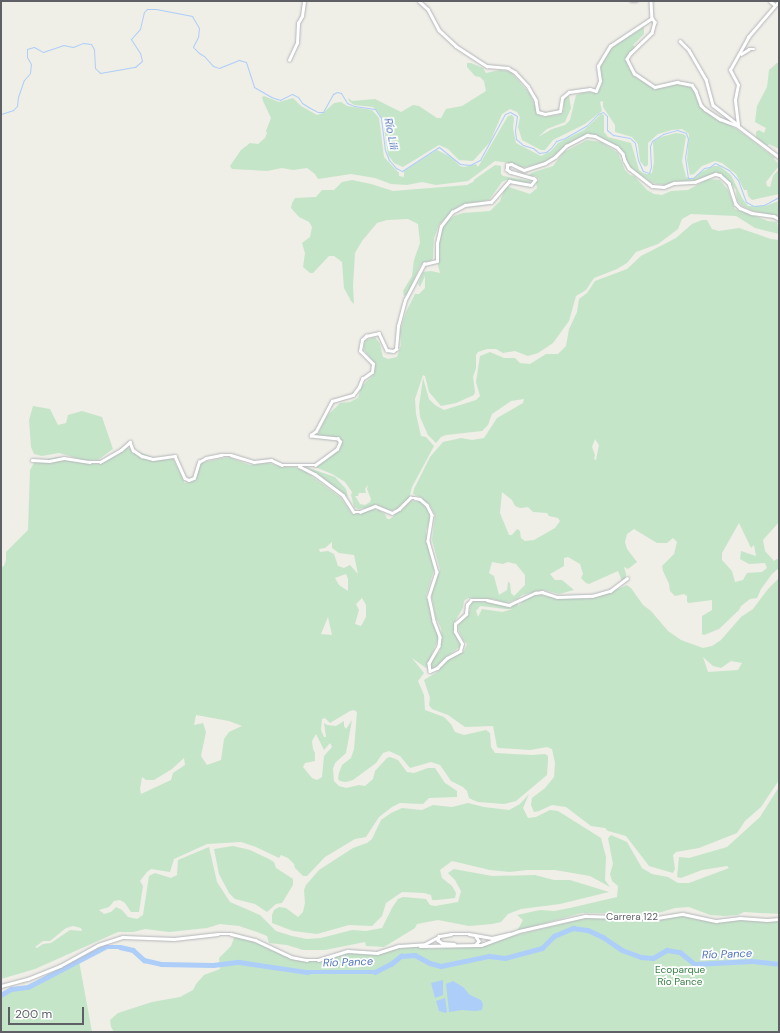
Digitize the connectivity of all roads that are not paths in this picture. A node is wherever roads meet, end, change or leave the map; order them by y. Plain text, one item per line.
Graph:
1 (304, 1) edge
2 (419, 1) edge
3 (631, 1) edge
4 (638, 1) edge
5 (651, 1) edge
6 (770, 1) edge
7 (779, 1) edge
8 (775, 5) junction
9 (652, 18) junction
10 (680, 41) dead end
11 (754, 49) dead end
12 (740, 54) junction
13 (289, 60) dead end
14 (738, 125) junction
15 (779, 157) edge
16 (779, 219) edge
17 (32, 460) dead end
18 (299, 465) junction
19 (627, 578) dead end
20 (779, 919) edge
21 (510, 934) junction
22 (475, 935) junction
23 (440, 936) junction
24 (416, 945) junction
25 (461, 946) junction
26 (472, 946) junction
27 (1, 986) edge

1 - 13 street
2 - 9 street
3 - 4 street
5 - 9 street
6 - 8 street
7 - 8 street
8 - 12 street
9 - 14 street
10 - 14 street
11 - 12 street
12 - 14 street
14 - 15 street
16 - 18 street
17 - 18 street
18 - 19 street
20 - 21 street, Carrera 122
21 - 22 street, Carrera 122
21 - 26 street, Carrera 122
22 - 23 street, Carrera 122
22 - 26 street
23 - 24 street, Carrera 122
23 - 25 street
24 - 25 street, Carrera 122
24 - 27 street, Carrera 122
25 - 26 street, Carrera 122

